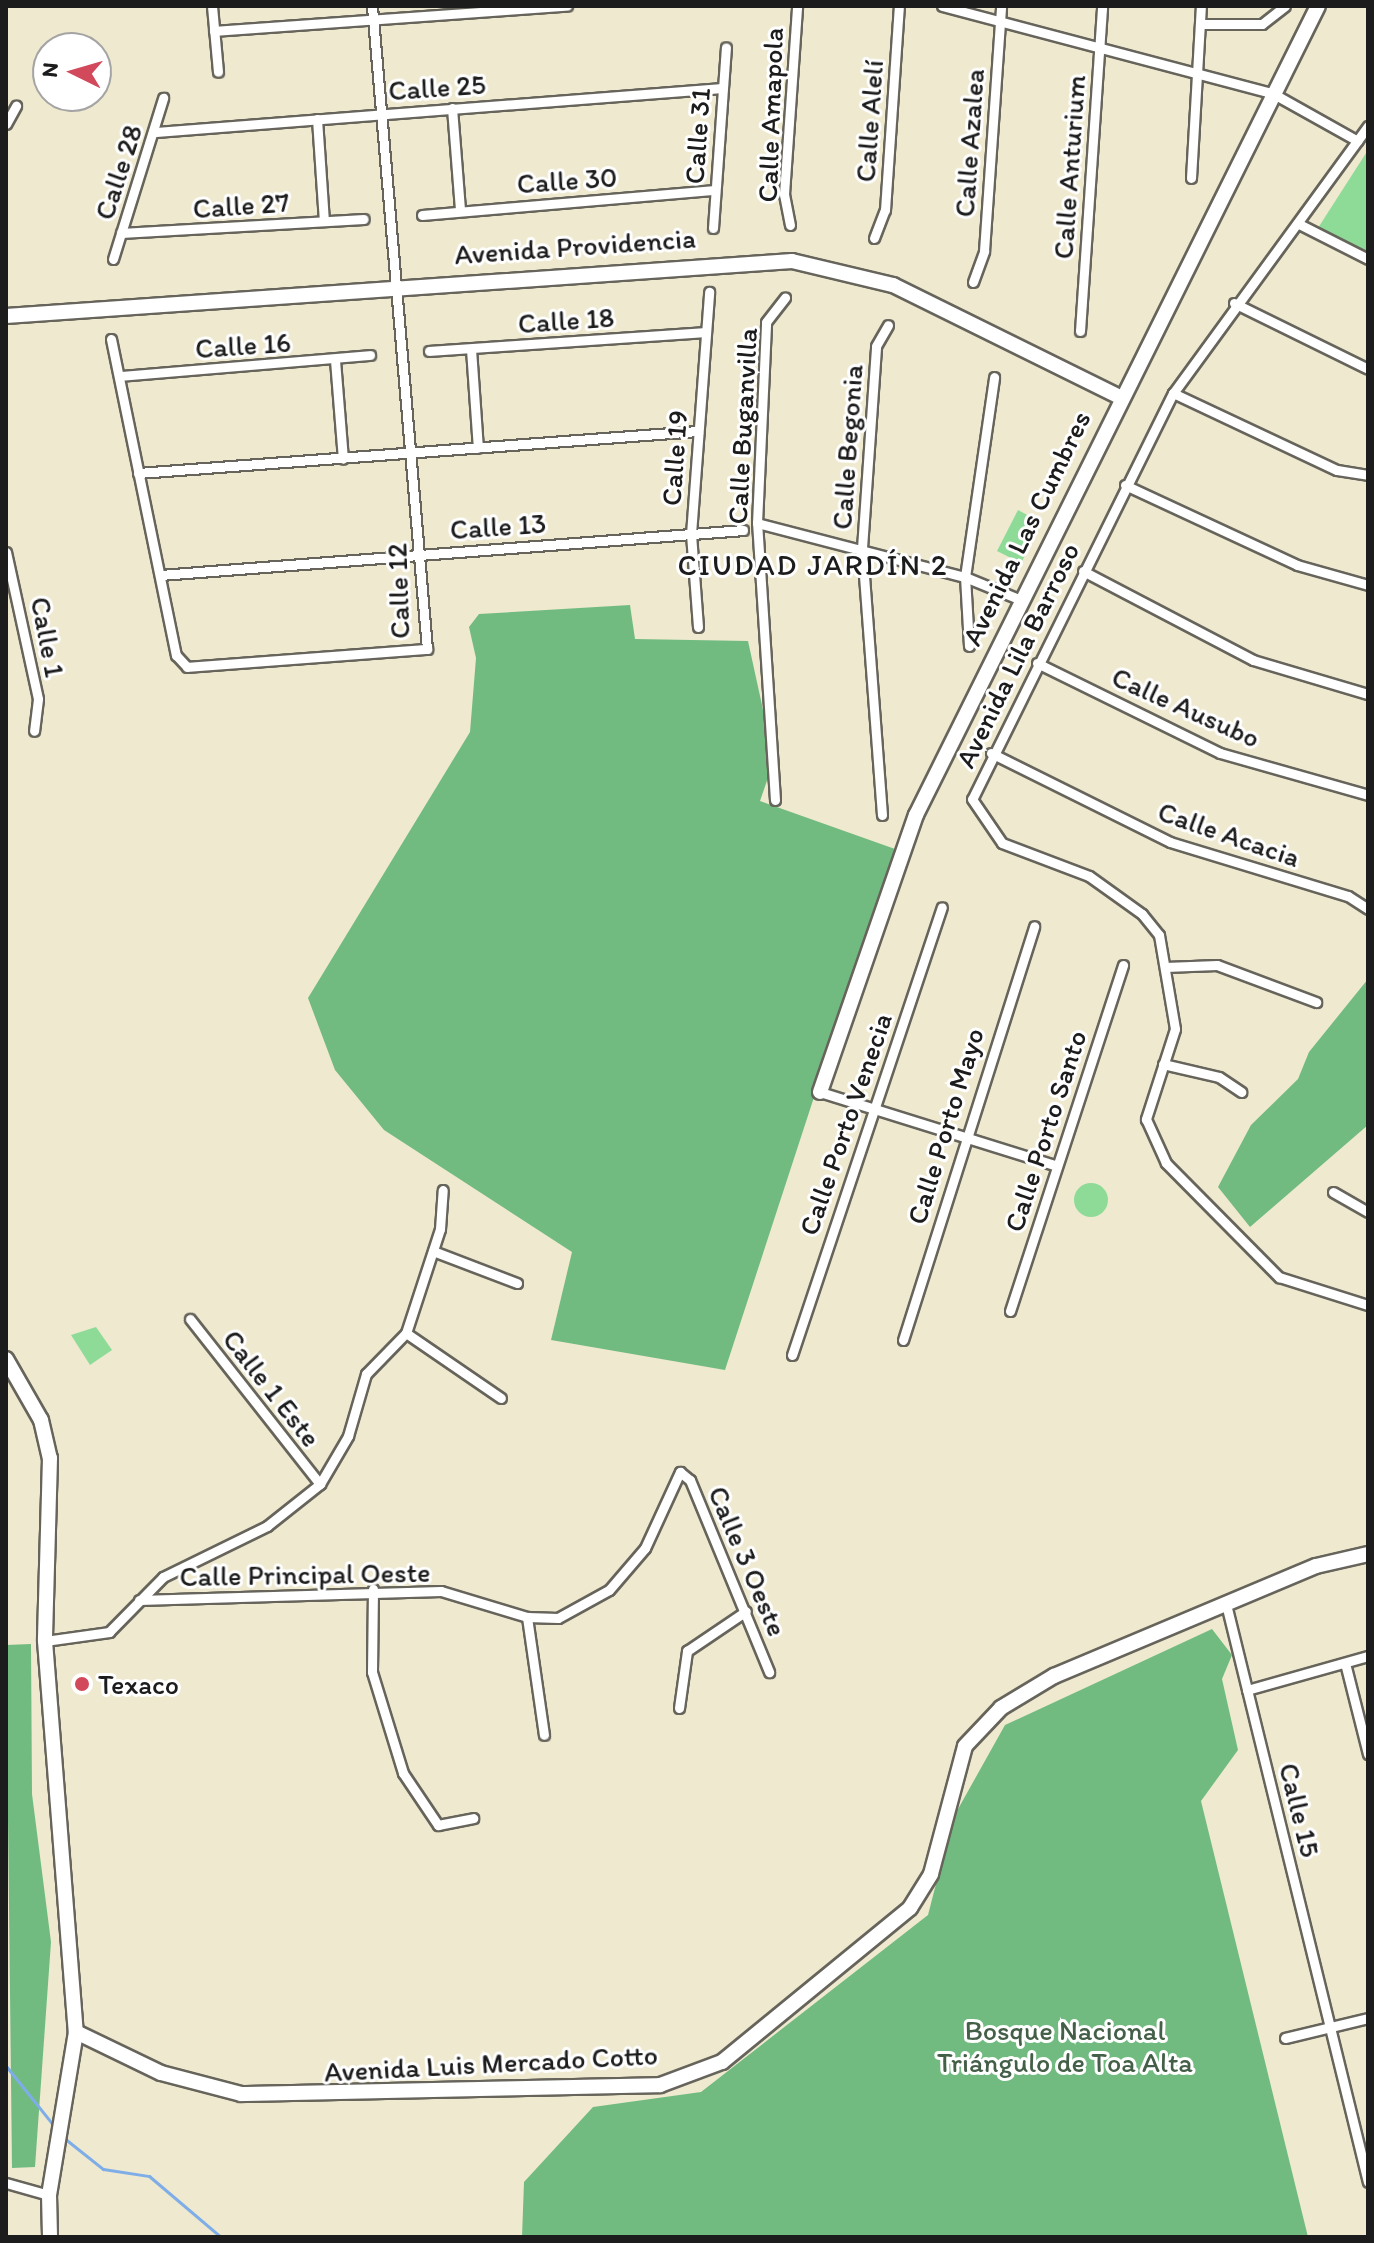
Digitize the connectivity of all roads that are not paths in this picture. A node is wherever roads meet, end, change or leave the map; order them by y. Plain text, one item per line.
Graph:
1 (212, 6) edge
2 (372, 6) edge
3 (567, 6) edge
4 (797, 6) edge
5 (899, 6) edge
6 (942, 6) edge
7 (1001, 6) edge
8 (1102, 6) edge
9 (1201, 6) edge
10 (1285, 6) edge
11 (1318, 6) edge
12 (373, 19) junction
13 (1000, 20) junction
14 (1200, 24) junction
15 (214, 31) junction
16 (1100, 45) junction
17 (726, 47) dead end
18 (1195, 69) junction
19 (218, 72) dead end
20 (722, 88) junction
21 (1272, 93) junction
22 (163, 98) dead end
23 (16, 106) dead end
24 (452, 108) junction
25 (380, 114) junction
26 (317, 119) junction
27 (6, 124) edge
28 (1368, 126) edge
29 (156, 132) junction
30 (1358, 141) junction
31 (1191, 178) dead end
32 (715, 190) junction
33 (460, 210) junction
34 (422, 215) dead end
35 (364, 219) dead end
36 (324, 221) junction
37 (1299, 224) junction
38 (790, 225) dead end
39 (713, 228) dead end
40 (121, 233) junction
41 (874, 238) dead end
42 (113, 259) dead end
43 (1368, 259) edge
44 (973, 282) dead end
45 (396, 285) junction
46 (709, 292) dead end
47 (785, 298) dead end
48 (1234, 303) junction
49 (6, 316) edge
50 (888, 325) dead end
51 (1080, 331) dead end
52 (705, 332) junction
53 (111, 339) dead end
54 (471, 349) junction
55 (429, 351) dead end
56 (370, 355) dead end
57 (335, 360) junction
58 (1368, 369) edge
59 (120, 376) junction
60 (994, 377) dead end
61 (1173, 393) junction
62 (1120, 397) junction
63 (698, 431) junction
64 (478, 448) junction
65 (411, 453) junction
66 (343, 459) junction
67 (138, 473) junction
68 (1368, 475) edge
69 (1125, 485) junction
70 (757, 523) junction
71 (743, 530) dead end
72 (691, 534) junction
73 (862, 548) junction
74 (6, 552) edge
75 (419, 554) junction
76 (1083, 571) junction
77 (160, 575) junction
78 (965, 577) junction
79 (10, 581) edge
80 (1368, 585) edge
81 (1021, 600) junction
82 (698, 627) dead end
83 (969, 646) dead end
84 (1037, 663) junction
85 (1368, 694) edge
86 (34, 731) dead end
87 (991, 753) junction
88 (1368, 795) edge
89 (775, 800) dead end
90 (882, 815) dead end
91 (942, 907) dead end
92 (1368, 909) edge
93 (1034, 926) dead end
94 (1123, 965) dead end
95 (1165, 967) junction
96 (1316, 1002) dead end
97 (1163, 1064) junction
98 (820, 1092) joint
99 (1241, 1092) dead end
100 (873, 1108) junction
101 (965, 1137) junction
102 (1057, 1166) junction
103 (443, 1190) dead end
104 (1333, 1192) dead end
105 (1368, 1212) edge
106 (433, 1251) junction
107 (517, 1283) dead end
108 (1368, 1305) edge
109 (1010, 1311) dead end
110 (190, 1319) dead end
111 (406, 1333) junction
112 (903, 1340) dead end
113 (792, 1355) dead end
114 (6, 1359) edge
115 (501, 1398) dead end
116 (680, 1472) joint
117 (320, 1484) junction
118 (1368, 1554) edge
119 (373, 1589) junction
120 (139, 1600) junction
121 (1226, 1604) junction
122 (746, 1611) junction
123 (527, 1617) junction
124 (45, 1641) junction
125 (1368, 1656) edge
126 (1345, 1663) junction
127 (769, 1672) dead end
128 (1247, 1690) junction
129 (679, 1708) dead end
130 (544, 1735) dead end
131 (1368, 1754) edge
132 (473, 1818) dead end
133 (1368, 2018) edge
134 (1331, 2027) junction
135 (76, 2032) junction
136 (1285, 2038) dead end
137 (1368, 2182) edge
138 (6, 2183) edge
139 (49, 2195) junction
140 (50, 2237) edge

1 - 15 street
2 - 12 street, Calle 12
3 - 12 street
4 - 38 street, Calle Amapola
5 - 41 street, Calle Alelí
6 - 13 street
7 - 13 street, Calle Azalea
8 - 16 street, Calle Anturium
9 - 14 street
10 - 14 street
11 - 21 street, Avenida Las Cumbres
12 - 15 street
12 - 25 street, Calle 12
13 - 16 street
13 - 44 street, Calle Azalea
14 - 18 street
15 - 19 street
16 - 18 street
16 - 51 street, Calle Anturium
17 - 20 street, Calle 31
18 - 21 street
18 - 31 street
20 - 24 street, Calle 25
20 - 32 street, Calle 31
21 - 30 street
21 - 62 street, Avenida Las Cumbres
22 - 29 street, Calle 28
23 - 27 street
24 - 25 street, Calle 25
24 - 33 street
25 - 26 street, Calle 25
25 - 45 street, Calle 12
26 - 29 street, Calle 25
26 - 36 street
28 - 30 street, Avenida Lila Barroso
29 - 40 street, Calle 28
30 - 37 street, Avenida Lila Barroso
32 - 33 street, Calle 30
32 - 39 street, Calle 31
33 - 34 street, Calle 30
35 - 36 street, Calle 27
36 - 40 street, Calle 27
37 - 43 street
37 - 48 street, Avenida Lila Barroso
40 - 42 street, Calle 28
45 - 49 street, Avenida Providencia
45 - 62 street, Avenida Providencia
45 - 65 street, Calle 12
46 - 52 street, Calle 19
47 - 70 street, Calle Buganvilla
48 - 58 street
48 - 61 street, Avenida Lila Barroso
50 - 73 street, Calle Begonia
52 - 54 street, Calle 18
52 - 63 street, Calle 19
53 - 59 street, Calle 12
54 - 55 street, Calle 18
54 - 64 street
56 - 57 street, Calle 16
57 - 59 street, Calle 16
57 - 66 street
59 - 67 street, Calle 12
60 - 78 street
61 - 68 street
61 - 69 street, Avenida Lila Barroso
62 - 81 street, Avenida Las Cumbres
63 - 64 street
63 - 72 street, Calle 19
64 - 65 street
65 - 66 street
65 - 75 street, Calle 12
66 - 67 street
67 - 77 street, Calle 12
69 - 76 street, Avenida Lila Barroso
69 - 80 street
70 - 73 street
70 - 89 street, Calle Buganvilla
71 - 72 street, Calle 13
72 - 75 street, Calle 13
72 - 82 street, Calle 19
73 - 78 street
73 - 90 street, Calle Begonia
74 - 79 street, Calle 1
75 - 77 street, Calle 13
75 - 77 street, Calle 12
76 - 84 street, Avenida Lila Barroso
76 - 85 street
78 - 81 street
78 - 83 street
79 - 86 street, Calle 1
81 - 98 street, Avenida Las Cumbres
84 - 87 street, Avenida Lila Barroso
84 - 88 street, Calle Ausubo
87 - 92 street, Calle Acacia
87 - 95 street, Avenida Lila Barroso
91 - 100 street, Calle Porto Venecia
93 - 101 street, Calle Porto Mayo
94 - 102 street, Calle Porto Santo
95 - 96 street
95 - 97 street, Avenida Lila Barroso
97 - 99 street
97 - 108 street, Avenida Lila Barroso
98 - 100 street
100 - 101 street
100 - 113 street, Calle Porto Venecia
101 - 102 street
101 - 112 street, Calle Porto Mayo
102 - 109 street, Calle Porto Santo
103 - 106 street
104 - 105 street
106 - 107 street
106 - 111 street
110 - 117 street, Calle 1 Este
111 - 115 street
111 - 117 street
114 - 124 street
116 - 122 street, Calle 3 Oeste
116 - 123 street, Calle Principal Oeste
117 - 120 street
118 - 121 street, Avenida Luis Mercado Cotto
119 - 120 street, Calle Principal Oeste
119 - 123 street, Calle Principal Oeste
119 - 132 street
120 - 124 street
121 - 128 street, Calle 15
121 - 135 street, Avenida Luis Mercado Cotto
122 - 127 street, Calle 3 Oeste
122 - 129 street
123 - 130 street
124 - 135 street
125 - 126 street
126 - 128 street
126 - 131 street
128 - 134 street, Calle 15
133 - 134 street
134 - 136 street
134 - 137 street, Calle 15
135 - 139 street
138 - 139 street
139 - 140 street

